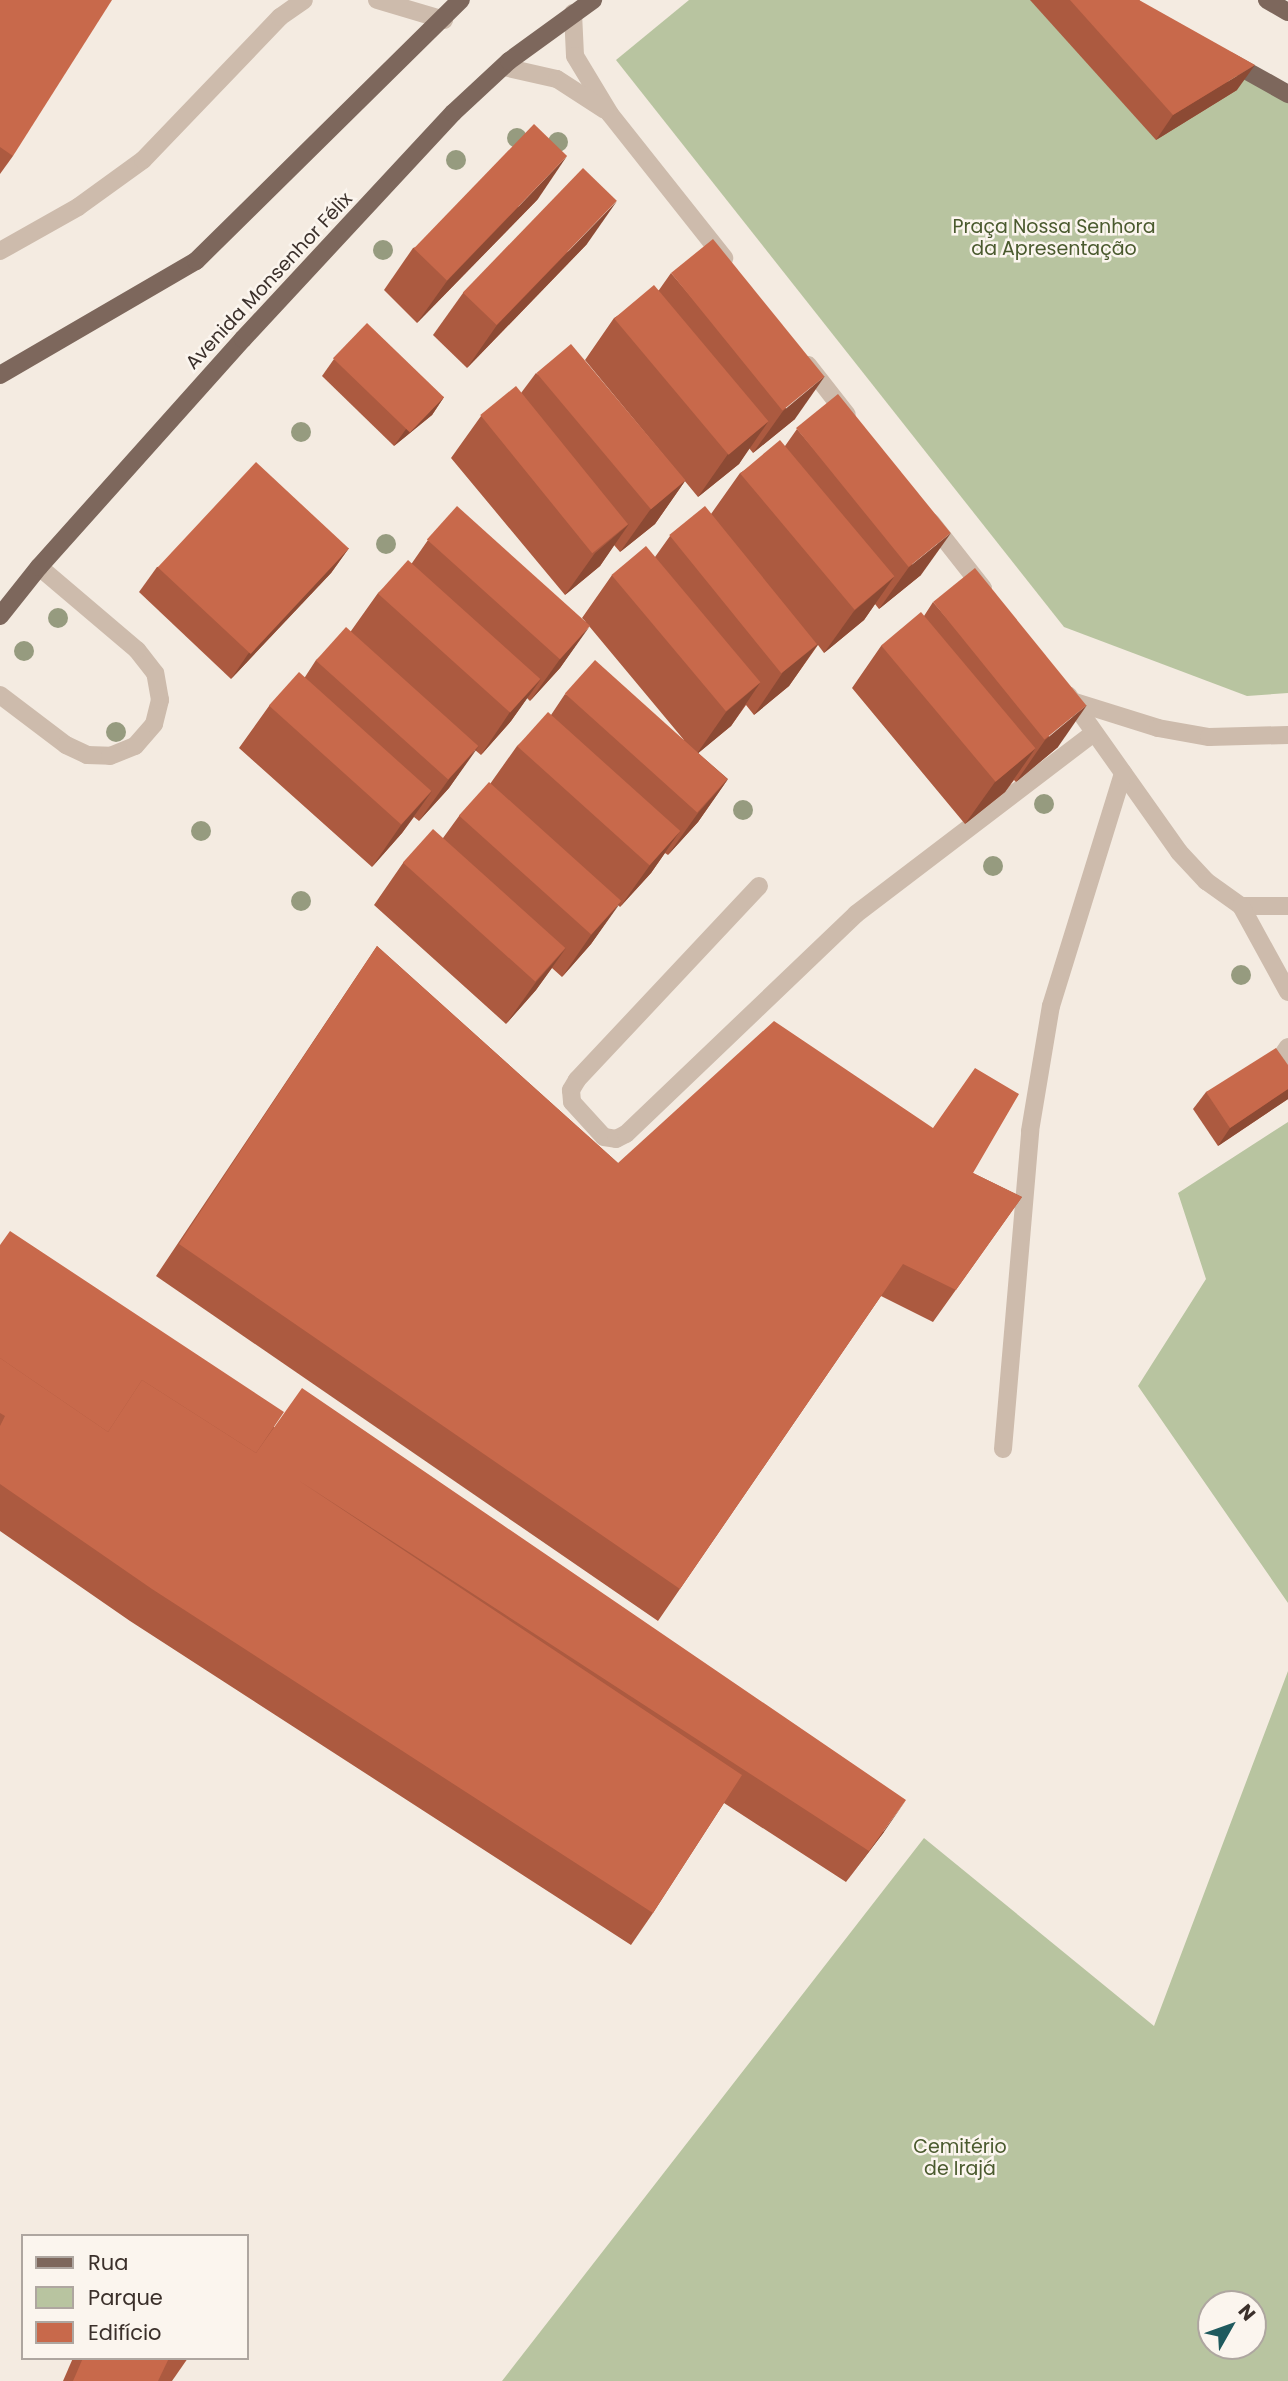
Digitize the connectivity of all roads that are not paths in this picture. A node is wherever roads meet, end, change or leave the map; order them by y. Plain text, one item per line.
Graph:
1 (304, 0) edge
2 (377, 0) edge
3 (461, 0) edge
4 (593, 0) edge
5 (1267, 0) edge
6 (1288, 12) edge
7 (573, 13) junction
8 (444, 20) junction
9 (1217, 55) edge
10 (504, 67) junction
11 (1288, 94) edge
12 (610, 114) junction
13 (0, 251) edge
14 (739, 277) edge
15 (799, 353) edge
16 (0, 375) edge
17 (858, 429) edge
18 (918, 506) edge
19 (39, 567) junction
20 (995, 603) edge
21 (0, 617) edge
22 (1055, 679) edge
23 (0, 695) edge
24 (1072, 701) junction
25 (1094, 733) junction
26 (1288, 735) edge
27 (1123, 773) junction
28 (759, 886) dead end
29 (1241, 906) junction
30 (1288, 906) edge
31 (1288, 992) edge
32 (1288, 1047) edge
33 (1288, 1081) edge
34 (1003, 1449) dead end

1 - 13 street
2 - 8 street
3 - 8 main road
4 - 7 main road, Avenida Monsenhor Félix
5 - 6 main road
7 - 10 main road, Avenida Monsenhor Félix
7 - 12 street
8 - 16 main road
9 - 11 main road
10 - 12 street
10 - 19 main road, Avenida Monsenhor Félix
12 - 14 street
15 - 17 street
18 - 20 street
19 - 21 main road, Avenida Monsenhor Félix
19 - 23 street
22 - 24 street
24 - 25 street
24 - 26 street
25 - 27 street
25 - 28 street
27 - 29 street
27 - 34 street
29 - 30 street
29 - 31 street
32 - 33 street

